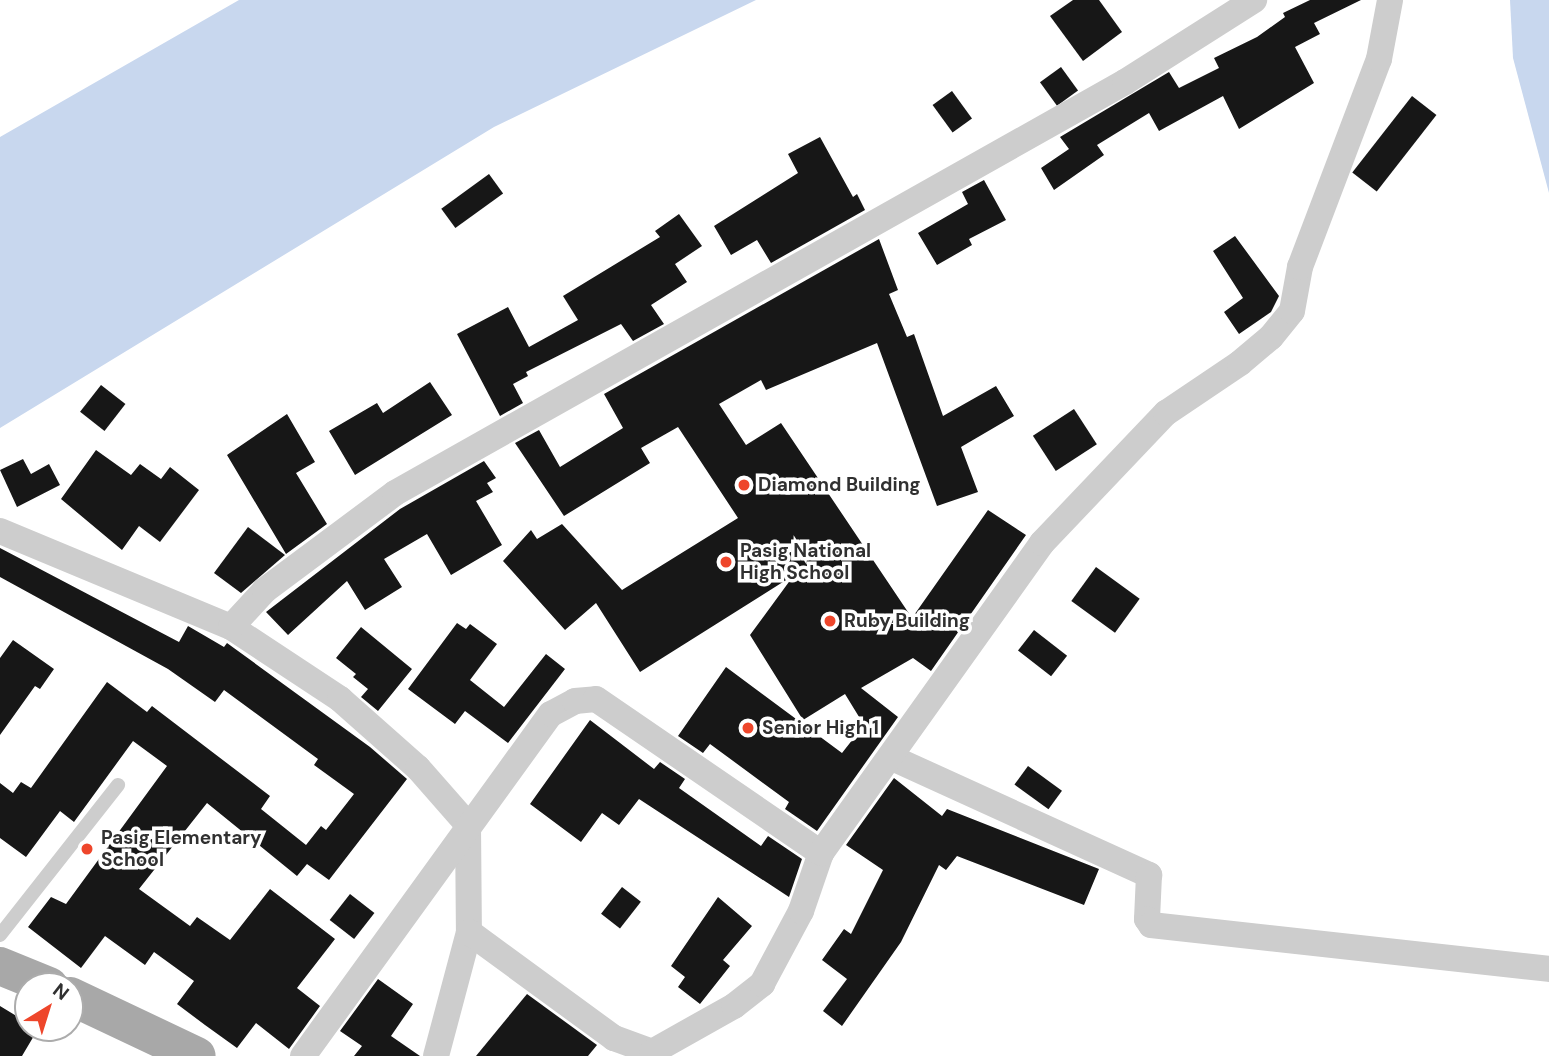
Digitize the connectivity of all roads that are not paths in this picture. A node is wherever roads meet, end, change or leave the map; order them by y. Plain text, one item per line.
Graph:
1 (1254, 0) edge
2 (1390, 0) edge
3 (0, 531) edge
4 (231, 627) junction
5 (890, 757) junction
6 (118, 785) dead end
7 (468, 825) junction
8 (821, 853) junction
9 (469, 932) junction
10 (0, 935) edge
11 (1549, 969) edge
12 (84, 1003) edge
13 (197, 1056) edge
14 (303, 1056) edge
15 (436, 1056) edge

1 - 4 street
2 - 5 street
3 - 4 street
4 - 7 street
5 - 8 street
5 - 11 street
6 - 10 lane
7 - 8 street
7 - 9 street
7 - 14 street
8 - 9 street
9 - 15 street
12 - 13 main road

